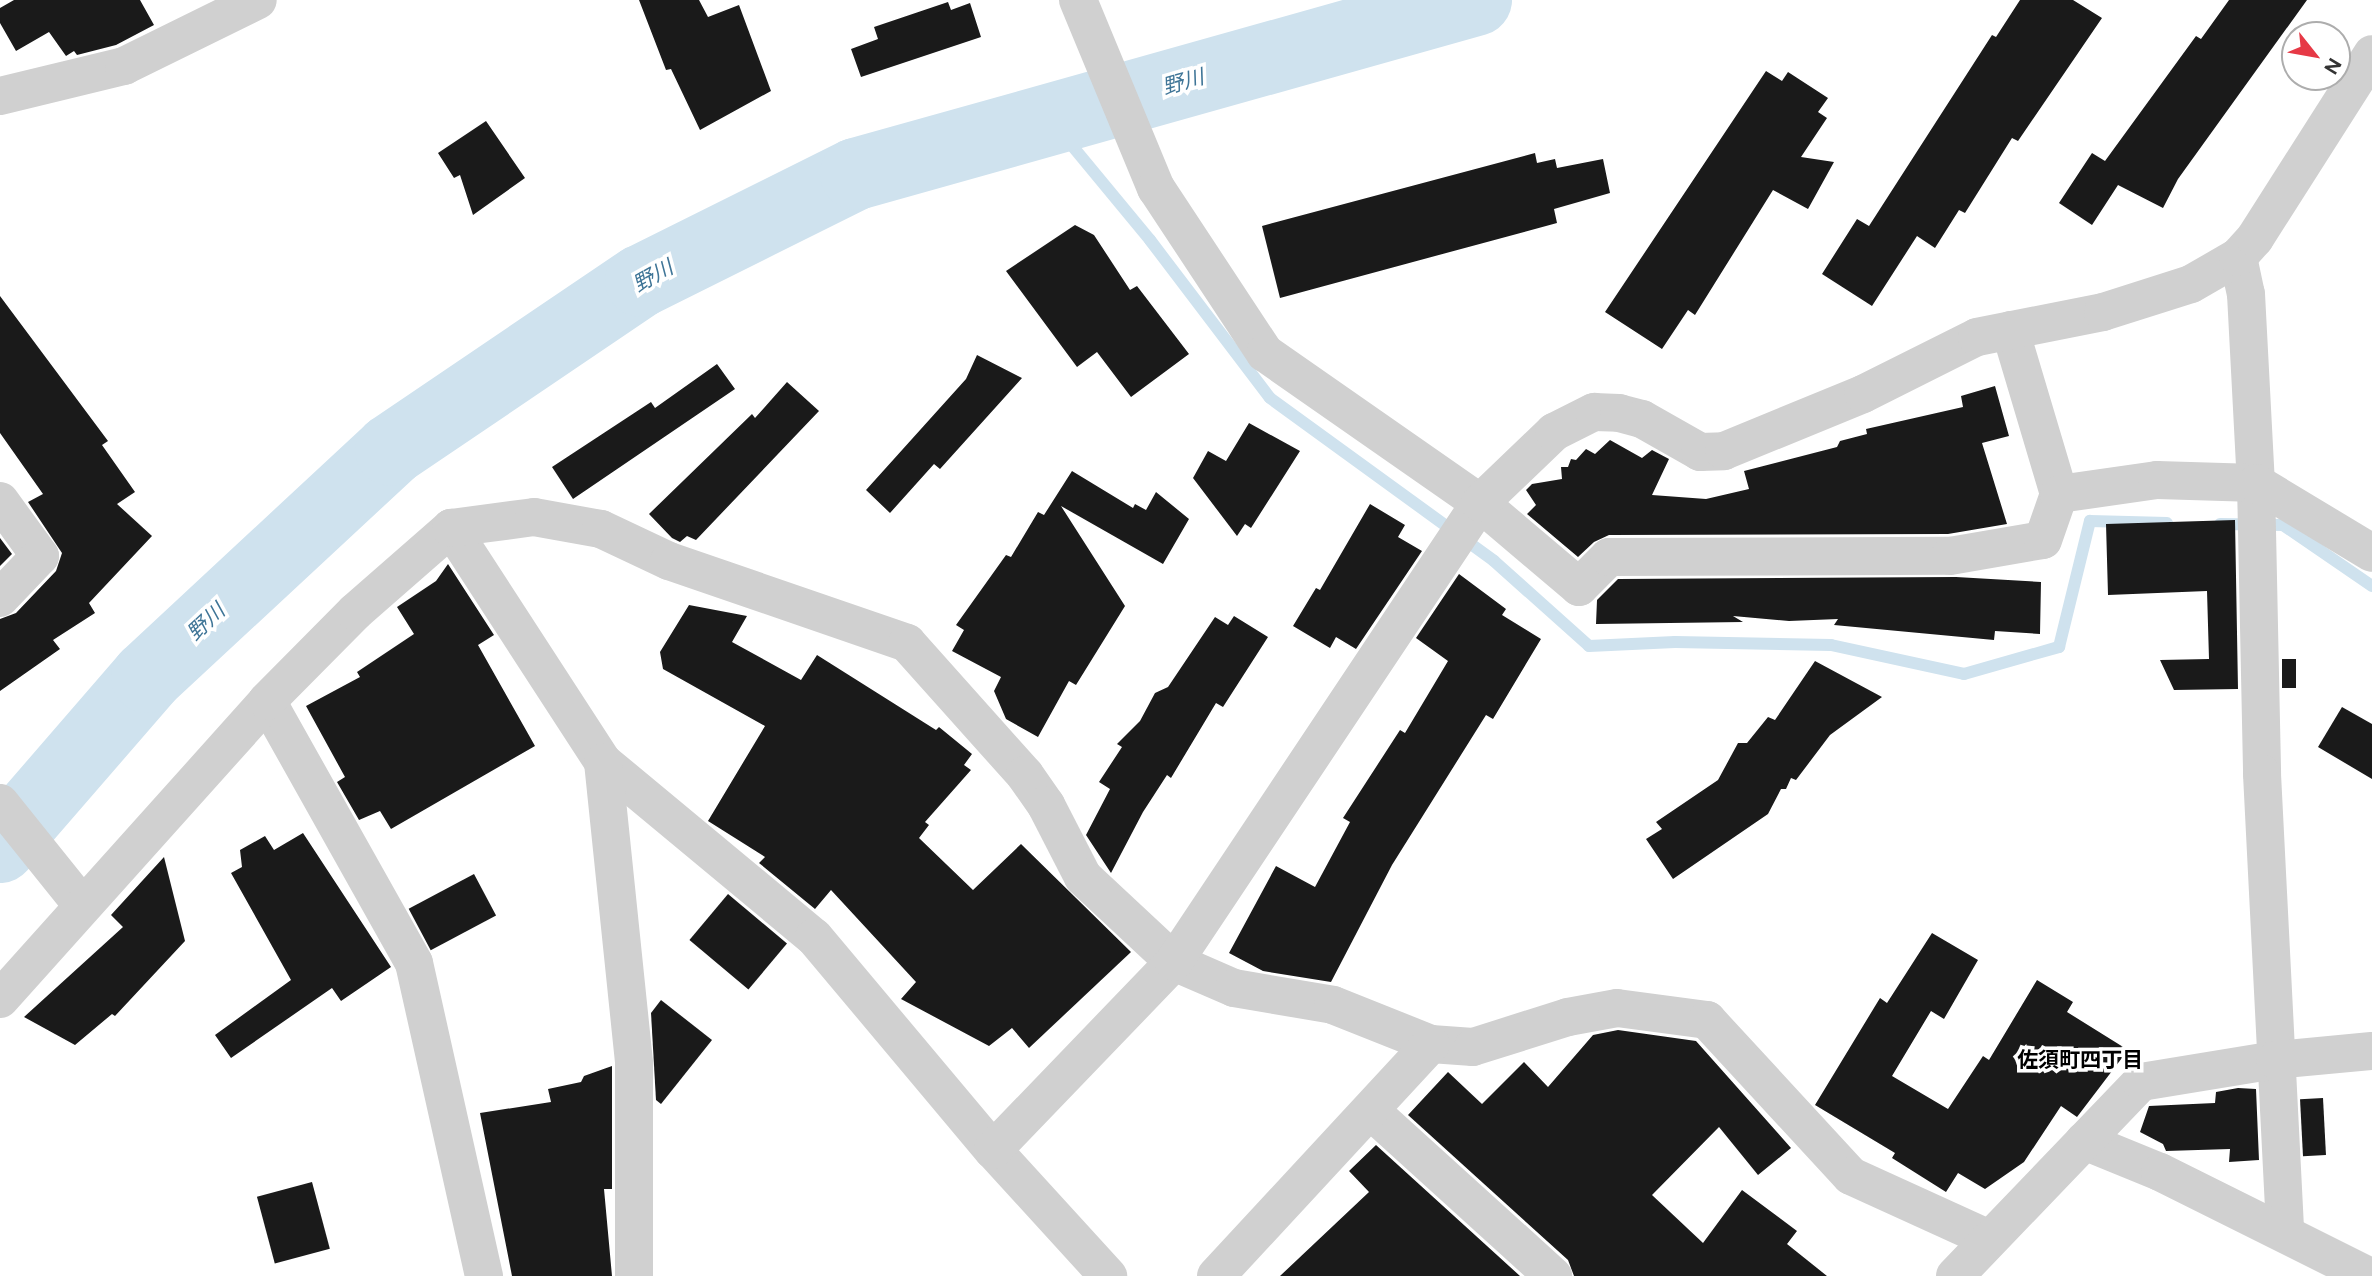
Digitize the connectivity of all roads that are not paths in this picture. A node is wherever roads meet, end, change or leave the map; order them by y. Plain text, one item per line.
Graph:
1 (258, 0) edge
2 (1078, 0) edge
3 (2372, 54) edge
4 (0, 96) edge
5 (2238, 257) junction
6 (2010, 330) junction
7 (2256, 483) junction
8 (2059, 494) junction
9 (0, 501) edge
10 (1480, 503) junction
11 (451, 528) junction
12 (2372, 553) edge
13 (0, 598) edge
14 (267, 701) junction
15 (603, 762) junction
16 (0, 803) edge
17 (78, 899) junction
18 (1174, 962) junction
19 (0, 999) edge
20 (1431, 1044) junction
21 (2372, 1051) edge
22 (2276, 1060) junction
23 (1371, 1111) junction
24 (2084, 1141) junction
25 (993, 1150) junction
26 (2285, 1233) junction
27 (1989, 1239) junction
28 (484, 1276) edge
29 (634, 1276) edge
30 (1108, 1276) edge
31 (1216, 1276) edge
32 (1553, 1276) edge
33 (1955, 1276) edge
34 (2370, 1276) edge

1 - 4 street
2 - 10 street
3 - 5 street
5 - 6 street
5 - 7 street
6 - 8 street
6 - 10 street
7 - 8 street
7 - 12 street
7 - 22 street
8 - 10 street
9 - 13 street
10 - 18 street
11 - 14 street
11 - 15 street
11 - 18 street
14 - 17 street
14 - 28 street
15 - 25 street
15 - 29 street
16 - 17 street
17 - 19 street
18 - 20 street
18 - 25 street
20 - 23 street
20 - 27 street
21 - 22 street
22 - 24 street
22 - 26 street
23 - 31 street
23 - 32 street
24 - 26 street
24 - 27 street
25 - 30 street
26 - 34 street
27 - 33 street

